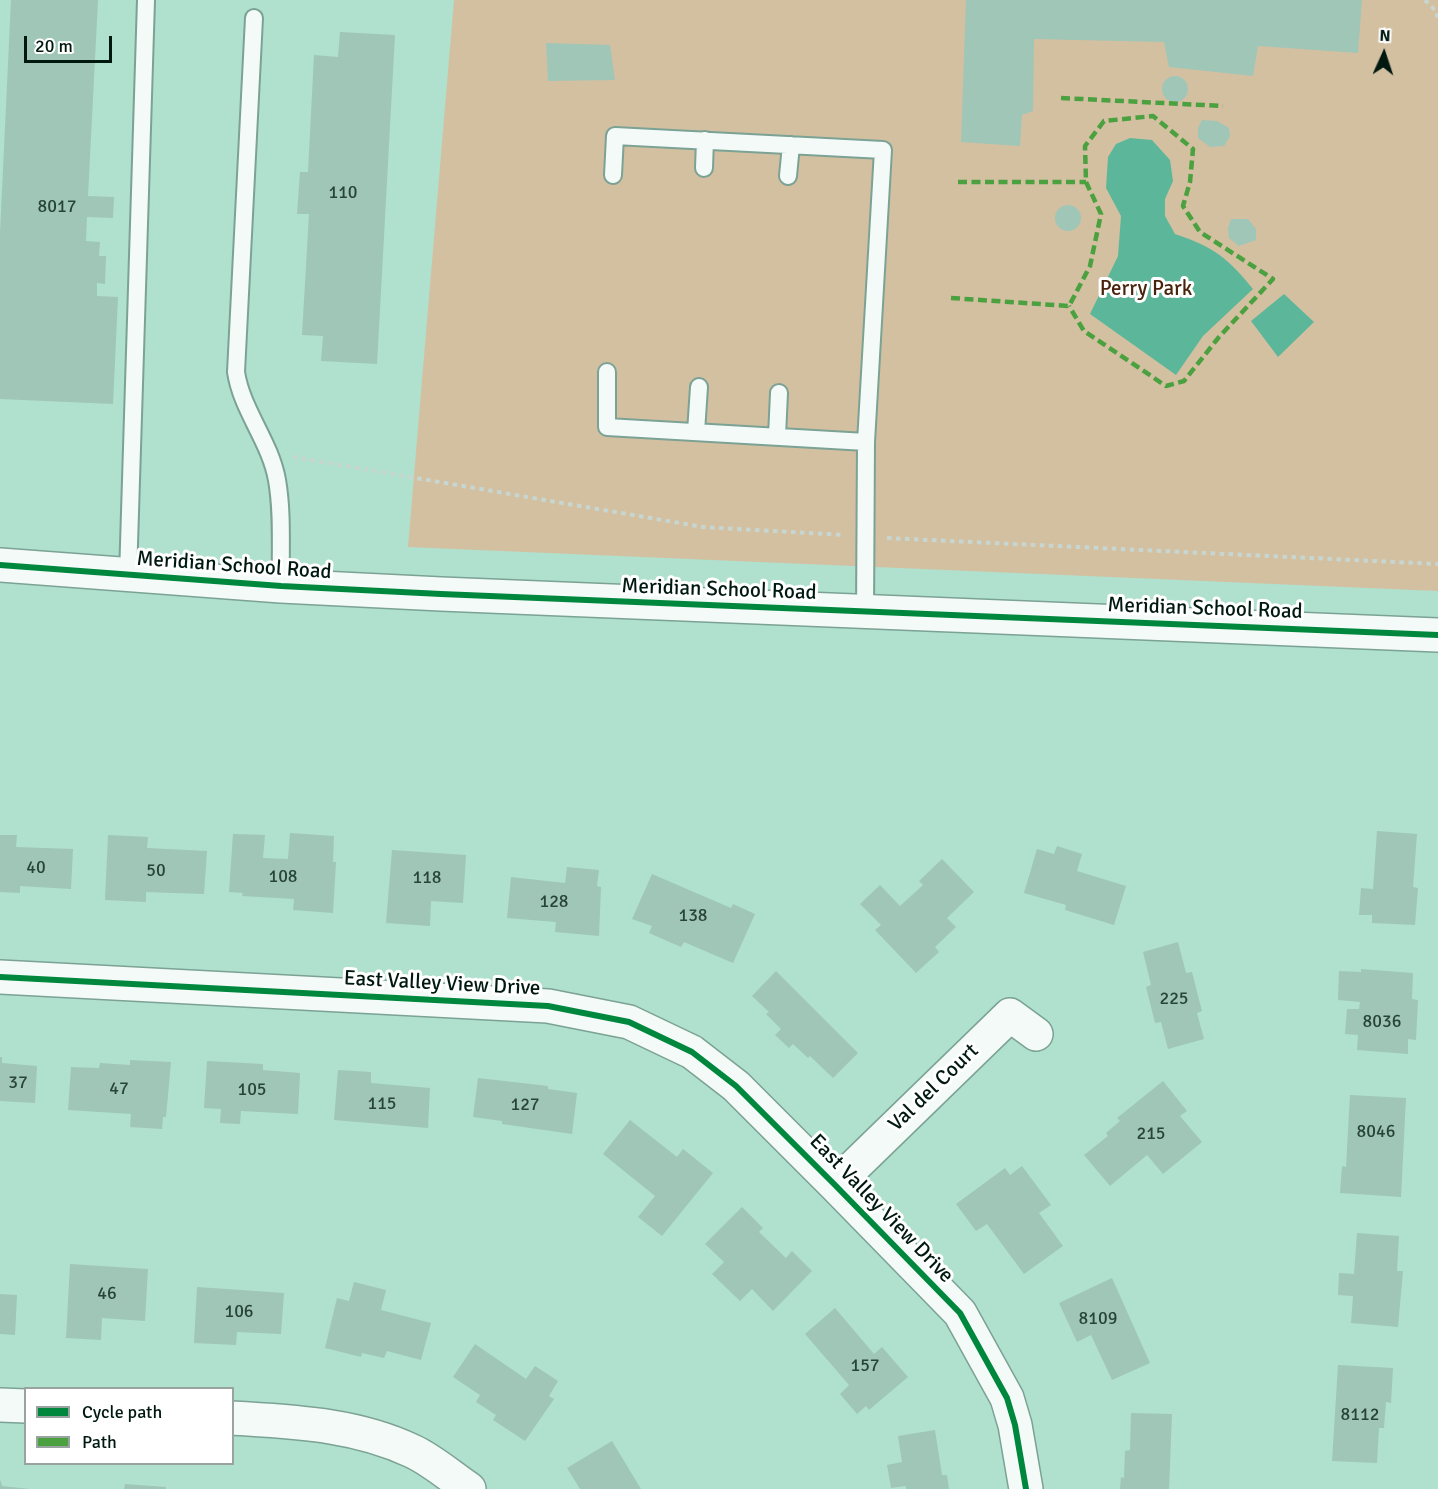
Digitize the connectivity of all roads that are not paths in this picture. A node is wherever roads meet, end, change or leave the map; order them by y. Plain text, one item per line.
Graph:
1 (146, 0) edge
2 (254, 18) dead end
3 (705, 140) junction
4 (791, 145) junction
5 (704, 168) dead end
6 (613, 175) dead end
7 (788, 176) dead end
8 (607, 372) dead end
9 (699, 387) dead end
10 (779, 393) dead end
11 (696, 432) junction
12 (777, 436) junction
13 (866, 442) junction
14 (0, 565) edge
15 (128, 576) junction
16 (281, 586) junction
17 (865, 613) junction
18 (1438, 635) edge
19 (0, 977) edge
20 (1036, 1034) dead end
21 (835, 1185) junction
22 (0, 1405) edge
23 (24, 1406) edge
24 (234, 1418) edge
25 (469, 1489) edge
26 (1026, 1489) edge

1 - 15 lane
2 - 16 lane
3 - 4 lane
3 - 5 lane
3 - 6 lane
4 - 7 lane
4 - 13 lane
8 - 11 lane
9 - 11 lane
10 - 12 lane
11 - 12 lane
12 - 13 lane
13 - 17 lane
14 - 15 street, Meridian School Road
15 - 16 street, Meridian School Road
16 - 17 street, Meridian School Road
17 - 18 street, Meridian School Road
19 - 21 street, East Valley View Drive
20 - 21 street, Val del Court
21 - 26 street, East Valley View Drive
22 - 23 street
24 - 25 street

